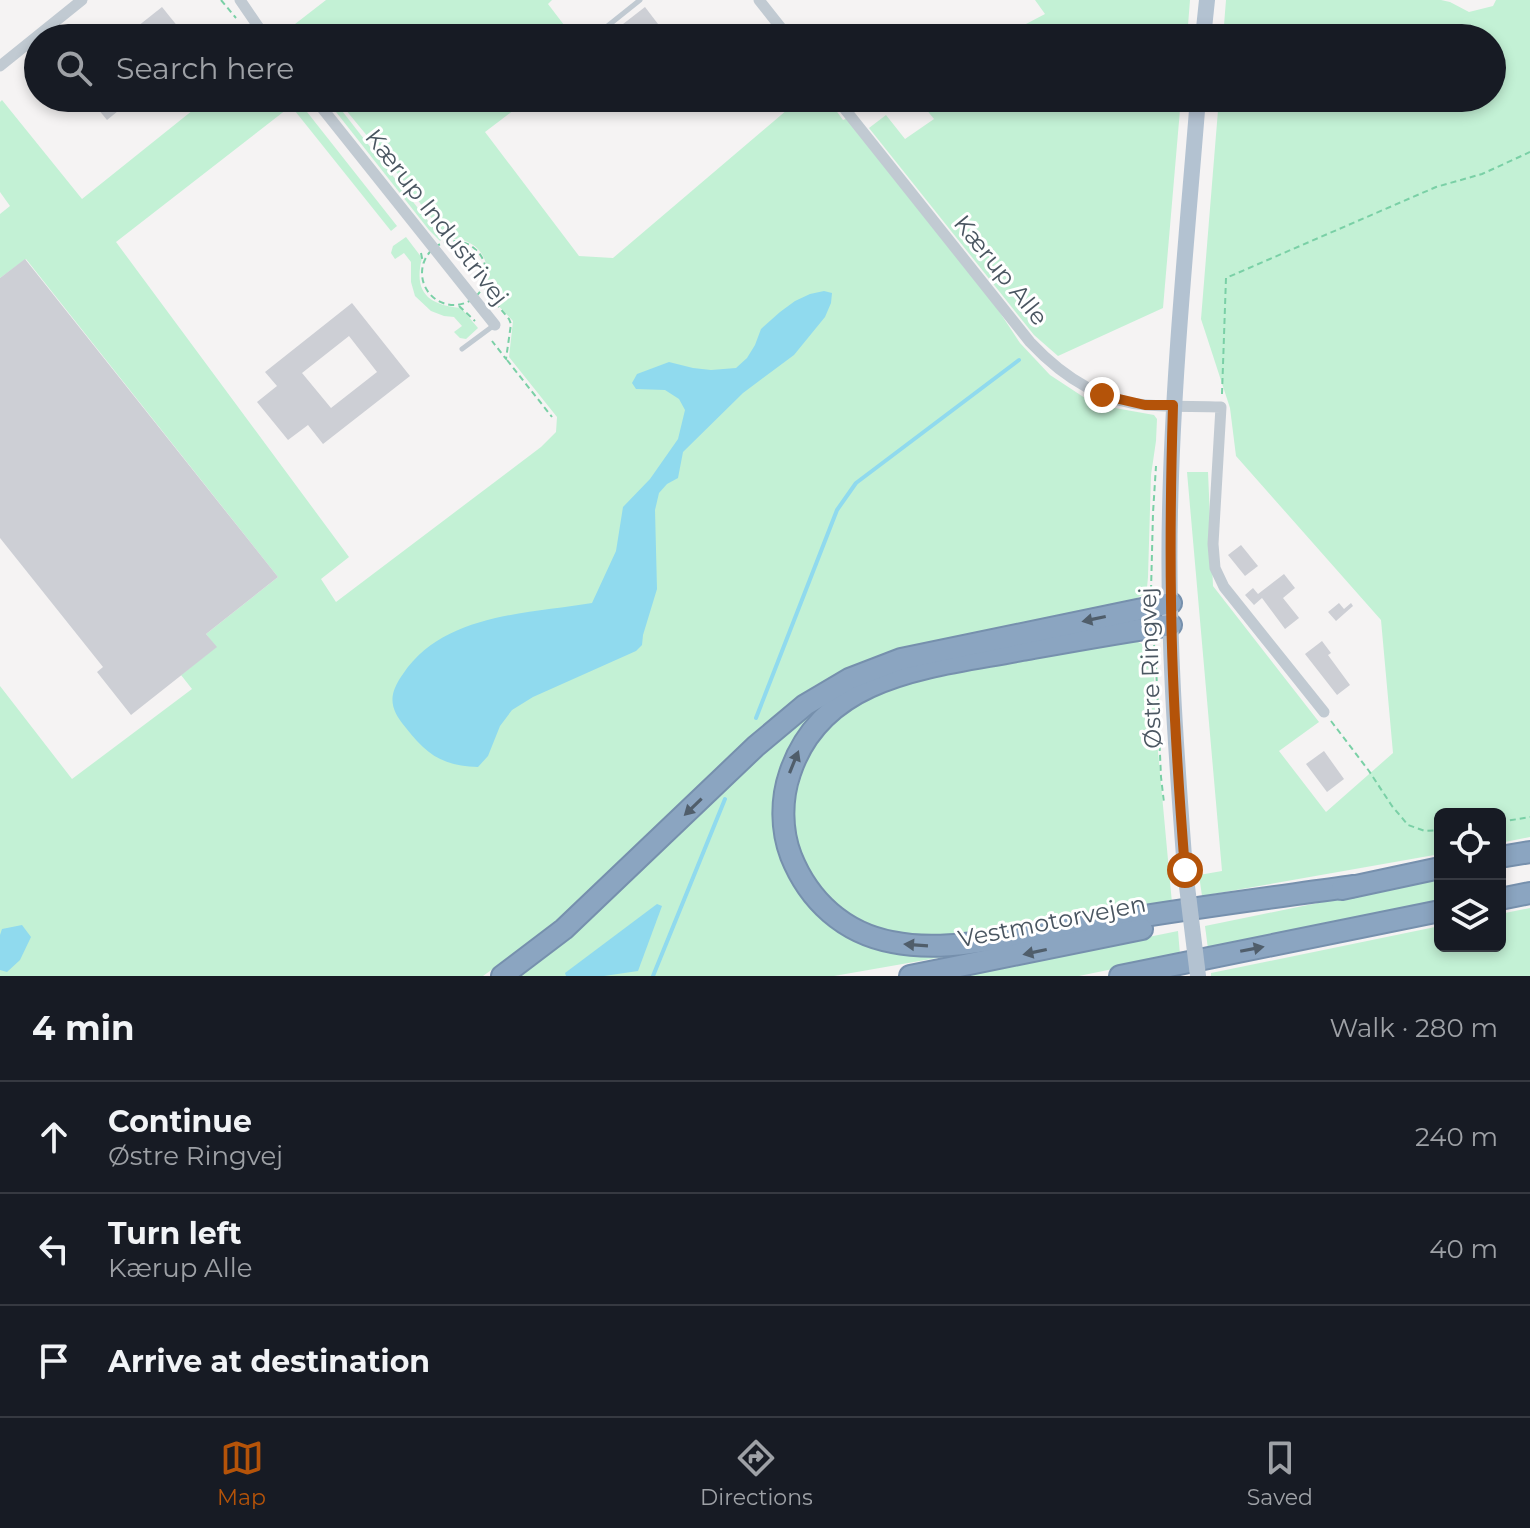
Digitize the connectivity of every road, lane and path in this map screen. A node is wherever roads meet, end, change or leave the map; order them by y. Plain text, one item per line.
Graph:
1 (82, 0) edge
2 (640, 0) edge
3 (759, 0) edge
4 (1207, 0) edge
5 (240, 2) edge
6 (52, 24) edge
7 (256, 24) edge
8 (610, 24) edge
9 (778, 24) edge
10 (1204, 24) edge
11 (24, 47) edge
12 (0, 66) edge
13 (325, 112) edge
14 (847, 112) edge
15 (1197, 112) edge
16 (1530, 152) edge
17 (495, 325) joint
18 (462, 349) dead end
19 (506, 359) dead end
20 (1173, 405) junction
21 (1221, 407) junction
22 (552, 417) dead end
23 (1171, 603) junction
24 (1171, 625) junction
25 (1324, 712) joint
26 (1530, 817) edge
27 (1506, 821) edge
28 (1434, 830) edge
29 (1530, 852) edge
30 (1506, 856) edge
31 (1434, 869) edge
32 (1354, 886) junction
33 (1530, 893) edge
34 (1506, 898) edge
35 (1434, 912) edge
36 (502, 976) edge
37 (910, 976) edge
38 (1120, 976) edge
39 (1198, 976) edge

1 - 6 street
2 - 8 lane
3 - 9 street
4 - 10 main road
5 - 7 street
11 - 12 street
13 - 17 street, Kærup Industrivej
14 - 20 street, Kærup Alle
15 - 20 main road, Østre Ringvej
16 - 21 path
17 - 18 lane
19 - 22 path
20 - 21 street
20 - 23 main road, Østre Ringvej
21 - 25 street
23 - 24 main road, Østre Ringvej
23 -> 36 highway
32 -> 24 highway
24 - 39 main road, Østre Ringvej, bridge
25 - 28 path
26 - 27 path
29 - 30 highway
31 - 32 highway, Vestmotorvejen
32 -> 37 highway, Vestmotorvejen
33 - 34 highway
38 -> 35 highway

